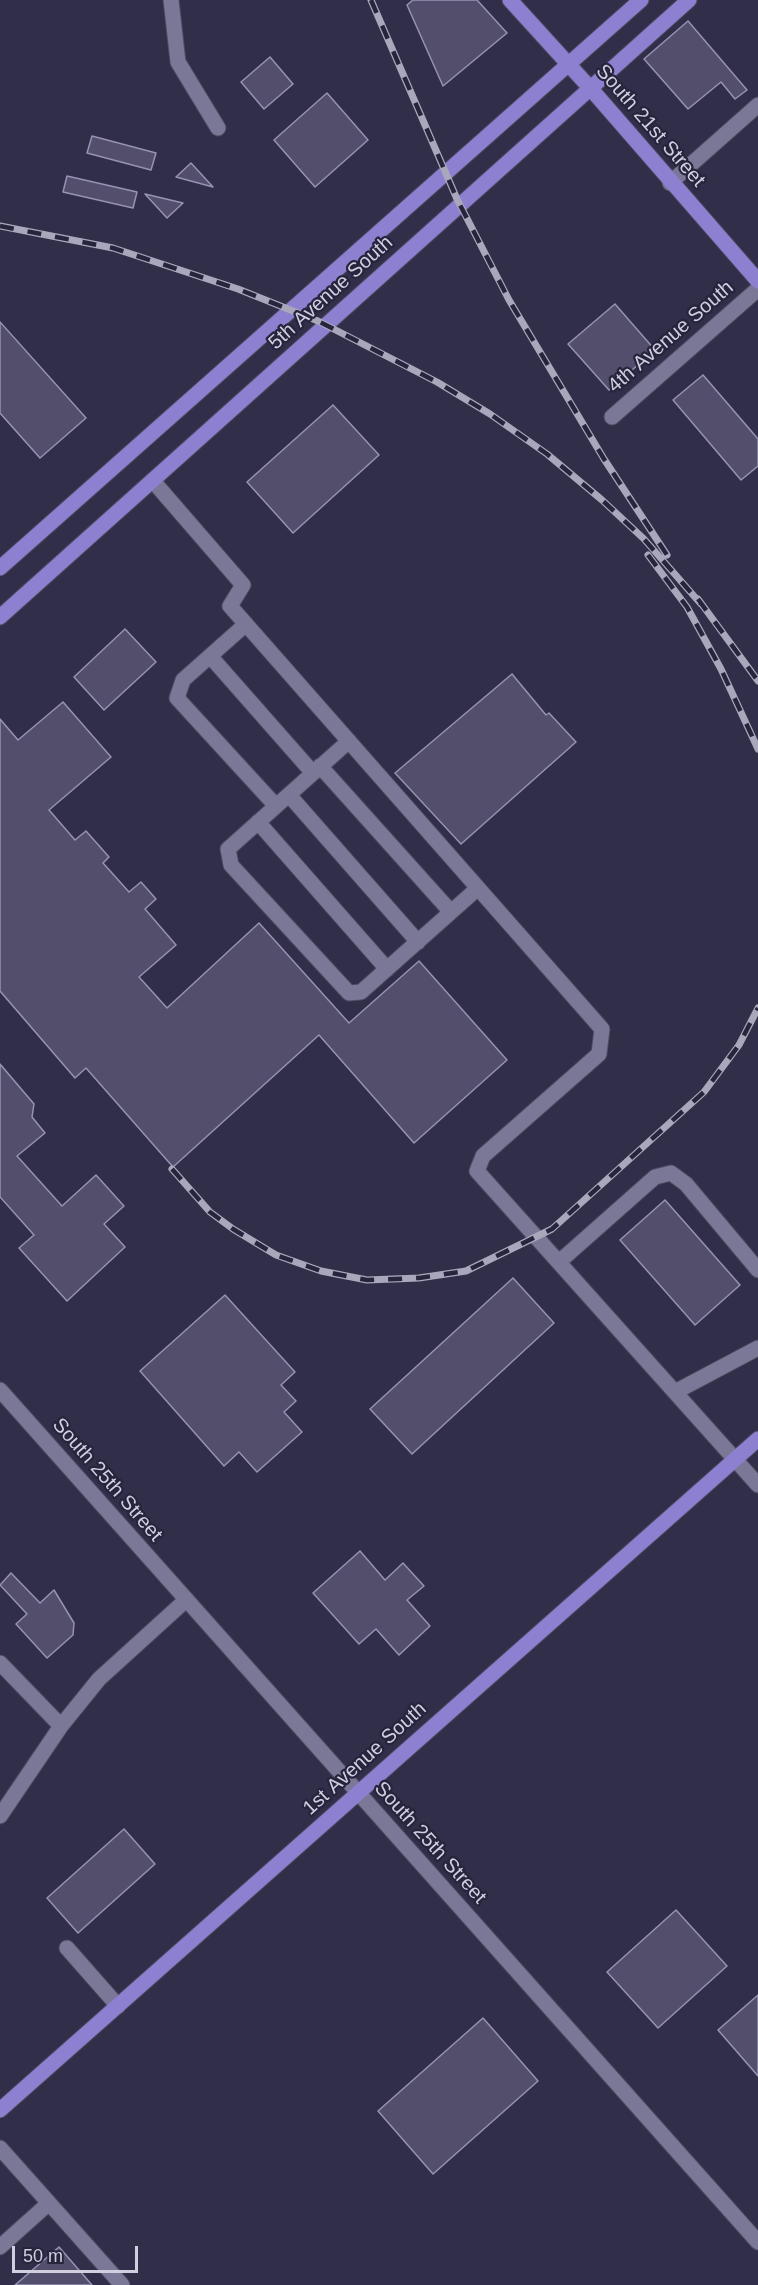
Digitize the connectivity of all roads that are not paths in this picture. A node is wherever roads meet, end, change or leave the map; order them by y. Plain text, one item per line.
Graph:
1 (171, 0) edge
2 (510, 0) edge
3 (641, 0) edge
4 (689, 0) edge
5 (569, 64) junction
6 (591, 89) junction
7 (758, 105) edge
8 (218, 128) dead end
9 (670, 183) junction
10 (758, 281) edge
11 (758, 289) edge
12 (612, 417) dead end
13 (153, 481) junction
14 (0, 568) edge
15 (0, 617) edge
16 (246, 624) junction
17 (210, 656) junction
18 (349, 741) junction
19 (317, 770) junction
20 (289, 795) junction
21 (276, 806) junction
22 (258, 822) junction
23 (478, 888) junction
24 (451, 912) junction
25 (418, 942) junction
26 (387, 969) junction
27 (559, 1262) junction
28 (758, 1270) edge
29 (758, 1348) edge
30 (0, 1390) edge
31 (675, 1392) junction
32 (758, 1439) edge
33 (735, 1459) junction
34 (758, 1485) edge
35 (186, 1600) junction
36 (0, 1663) edge
37 (61, 1726) junction
38 (357, 1794) junction
39 (0, 1815) edge
40 (68, 1948) dead end
41 (118, 2006) junction
42 (0, 2110) edge
43 (0, 2148) edge
44 (49, 2203) junction
45 (758, 2242) edge
46 (0, 2247) edge
47 (122, 2285) edge

1 - 8 street
2 - 5 main road, South 21st Street
3 - 5 main road, 5th Avenue South
4 - 6 main road, 5th Avenue South
5 - 6 main road, South 21st Street
5 - 14 main road, 5th Avenue South
6 - 9 main road, South 21st Street
6 - 13 main road, 5th Avenue South
7 - 9 street
9 - 10 main road, South 21st Street
11 - 12 street, 4th Avenue South
13 - 15 main road, 5th Avenue South
13 - 16 street
16 - 17 street
16 - 18 street
17 - 19 street
17 - 21 street
18 - 19 street
18 - 23 street
19 - 20 street
19 - 24 street
20 - 21 street
20 - 25 street
21 - 22 street
22 - 26 street
22 - 26 street
23 - 24 street
23 - 27 street
24 - 25 street
25 - 26 street
27 - 28 street
27 - 31 street
29 - 31 street
30 - 35 street, South 25th Street
31 - 33 street
32 - 33 main road, 1st Avenue South
33 - 34 street
33 - 38 main road, 1st Avenue South
35 - 37 street
35 - 38 street, South 25th Street
36 - 37 street
37 - 39 street
38 - 41 main road, 1st Avenue South
38 - 45 street, South 25th Street
40 - 41 street
41 - 42 main road, 1st Avenue South
43 - 44 street
44 - 46 street
44 - 47 street

